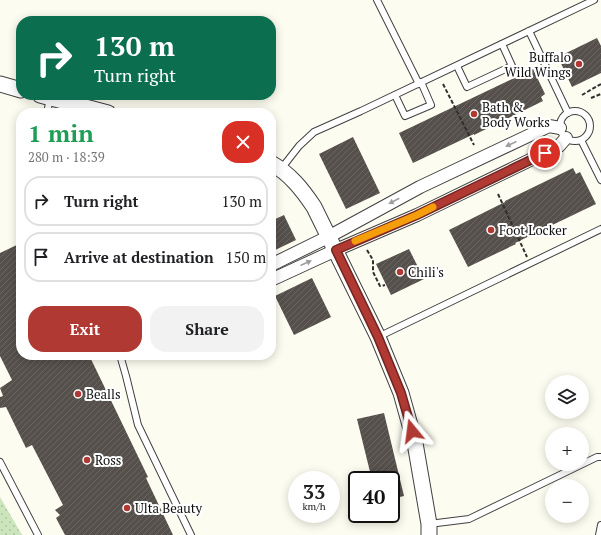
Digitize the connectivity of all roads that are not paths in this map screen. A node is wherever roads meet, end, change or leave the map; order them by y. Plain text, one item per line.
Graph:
1 (377, 0) edge
2 (594, 0) edge
3 (529, 31) junction
4 (502, 44) junction
5 (457, 66) junction
6 (420, 83) junction
7 (0, 84) edge
8 (16, 89) edge
9 (395, 95) junction
10 (61, 100) edge
11 (90, 108) edge
12 (568, 112) junction
13 (563, 133) junction
14 (581, 140) junction
15 (276, 166) edge
16 (601, 180) edge
17 (601, 229) edge
18 (333, 243) junction
19 (276, 262) edge
20 (276, 277) edge
21 (378, 337) junction
22 (121, 360) edge
23 (601, 457) edge
24 (0, 462) edge
25 (601, 525) edge
26 (429, 529) edge
27 (38, 535) edge
28 (191, 535) edge
29 (598, 535) edge

1 - 6 lane
2 - 3 lane
3 - 4 lane
3 - 12 lane
4 - 5 lane
4 - 5 lane
5 - 6 lane
6 - 9 lane
6 - 9 lane
7 - 8 street
9 - 15 lane
10 - 11 street
12 - 13 lane
12 - 14 lane
13 - 14 lane
13 - 18 street
13 -> 18 street
14 - 16 lane
15 - 18 street
17 - 21 lane
18 - 19 street
20 -> 18 street
18 - 21 street
21 - 26 street
22 - 28 lane
23 - 26 lane
24 - 27 lane
25 - 29 lane

